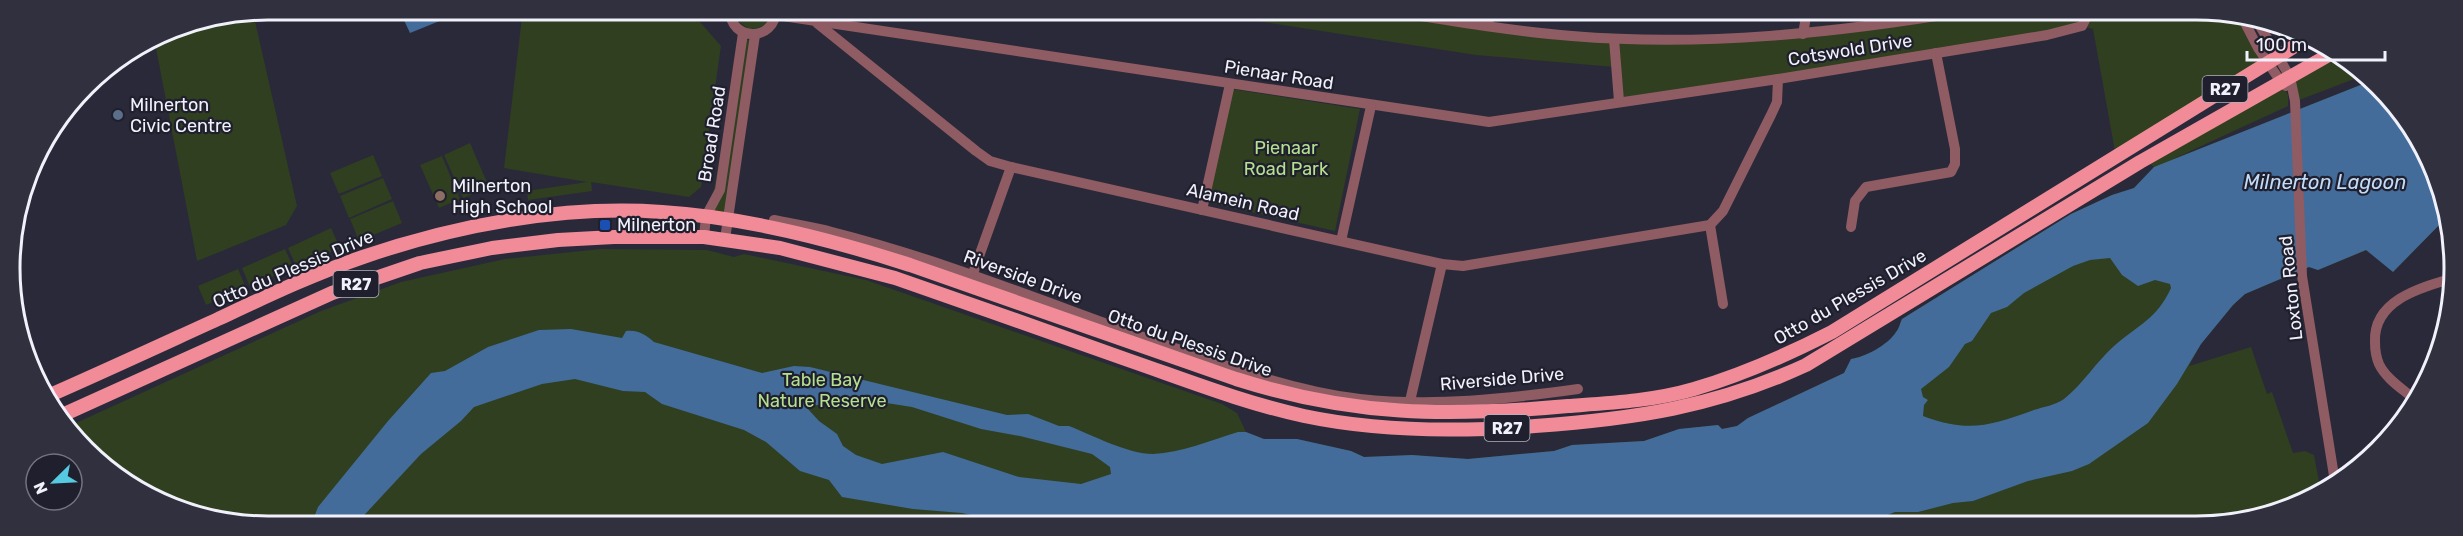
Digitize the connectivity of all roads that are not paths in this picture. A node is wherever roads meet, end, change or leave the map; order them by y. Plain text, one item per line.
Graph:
1 (732, 20) edge
2 (772, 20) edge
3 (806, 20) edge
4 (1449, 20) edge
5 (1489, 20) edge
6 (1805, 20) edge
7 (1914, 20) edge
8 (2085, 20) edge
9 (815, 22) junction
10 (2248, 25) edge
11 (1488, 26) junction
12 (2260, 28) edge
13 (863, 29) junction
14 (743, 33) junction
15 (1803, 34) junction
16 (755, 35) junction
17 (1614, 39) junction
18 (2300, 43) edge
19 (851, 50) junction
20 (1936, 53) junction
21 (2326, 57) edge
22 (2273, 60) junction
23 (1778, 79) junction
24 (2287, 83) junction
25 (1230, 84) junction
26 (1619, 101) junction
27 (1371, 106) junction
28 (727, 144) junction
29 (739, 147) junction
30 (1011, 167) junction
31 (1202, 210) junction
32 (706, 216) junction
33 (728, 219) junction
34 (774, 220) dead end
35 (1710, 225) junction
36 (1851, 226) dead end
37 (704, 237) junction
38 (725, 239) junction
39 (1341, 241) junction
40 (1442, 264) junction
41 (972, 276) junction
42 (2443, 281) edge
43 (1723, 304) dead end
44 (1578, 389) dead end
45 (54, 393) edge
46 (2409, 394) edge
47 (1410, 401) junction
48 (66, 413) edge
49 (2335, 474) edge

1 - 14 street
2 - 16 street
3 - 9 street, Pienaar Road
4 - 11 street
5 - 11 street
6 - 15 street
7 - 15 street
8 - 20 street, Cotswold Drive
9 - 13 street, Pienaar Road
9 - 19 street, Alamein Road
10 - 22 street, Loxton Road
11 - 17 street
12 - 22 street, Loxton Road
13 - 19 street
13 - 25 street, Pienaar Road
14 - 16 street
14 - 28 street, Broad Road
15 - 17 street
16 - 29 street, Broad Road
17 - 26 street
18 - 22 main road, R27
19 - 30 street, Alamein Road
20 - 23 street, Cotswold Drive
20 - 36 street
21 - 24 main road, R27
22 - 24 street, Loxton Road
22 - 33 main road, Otto du Plessis Drive / R27
23 - 26 street, Pienaar Road
23 - 35 street, Cotswold Drive
24 - 38 main road, Otto du Plessis Drive / R27
24 - 49 street, Loxton Road
25 - 27 street, Pienaar Road
25 - 31 street
26 - 27 street, Pienaar Road
27 - 39 street
28 - 29 street
28 - 32 street, Broad Road
29 - 33 street, Broad Road
30 - 31 street, Alamein Road
30 - 41 street
31 - 39 street, Alamein Road
32 - 33 main road, Otto du Plessis Drive / R27
32 - 37 street, Broad Road
32 - 45 main road, Otto du Plessis Drive / R27
33 - 38 street, Broad Road
34 - 41 street, Riverside Drive
35 - 40 street, Alamein Road
35 - 43 street
37 - 38 main road, Otto du Plessis Drive / R27
37 - 48 main road, Otto du Plessis Drive / R27
39 - 40 street, Alamein Road
40 - 47 street
41 - 47 street, Riverside Drive
42 - 46 street
44 - 47 street, Riverside Drive

